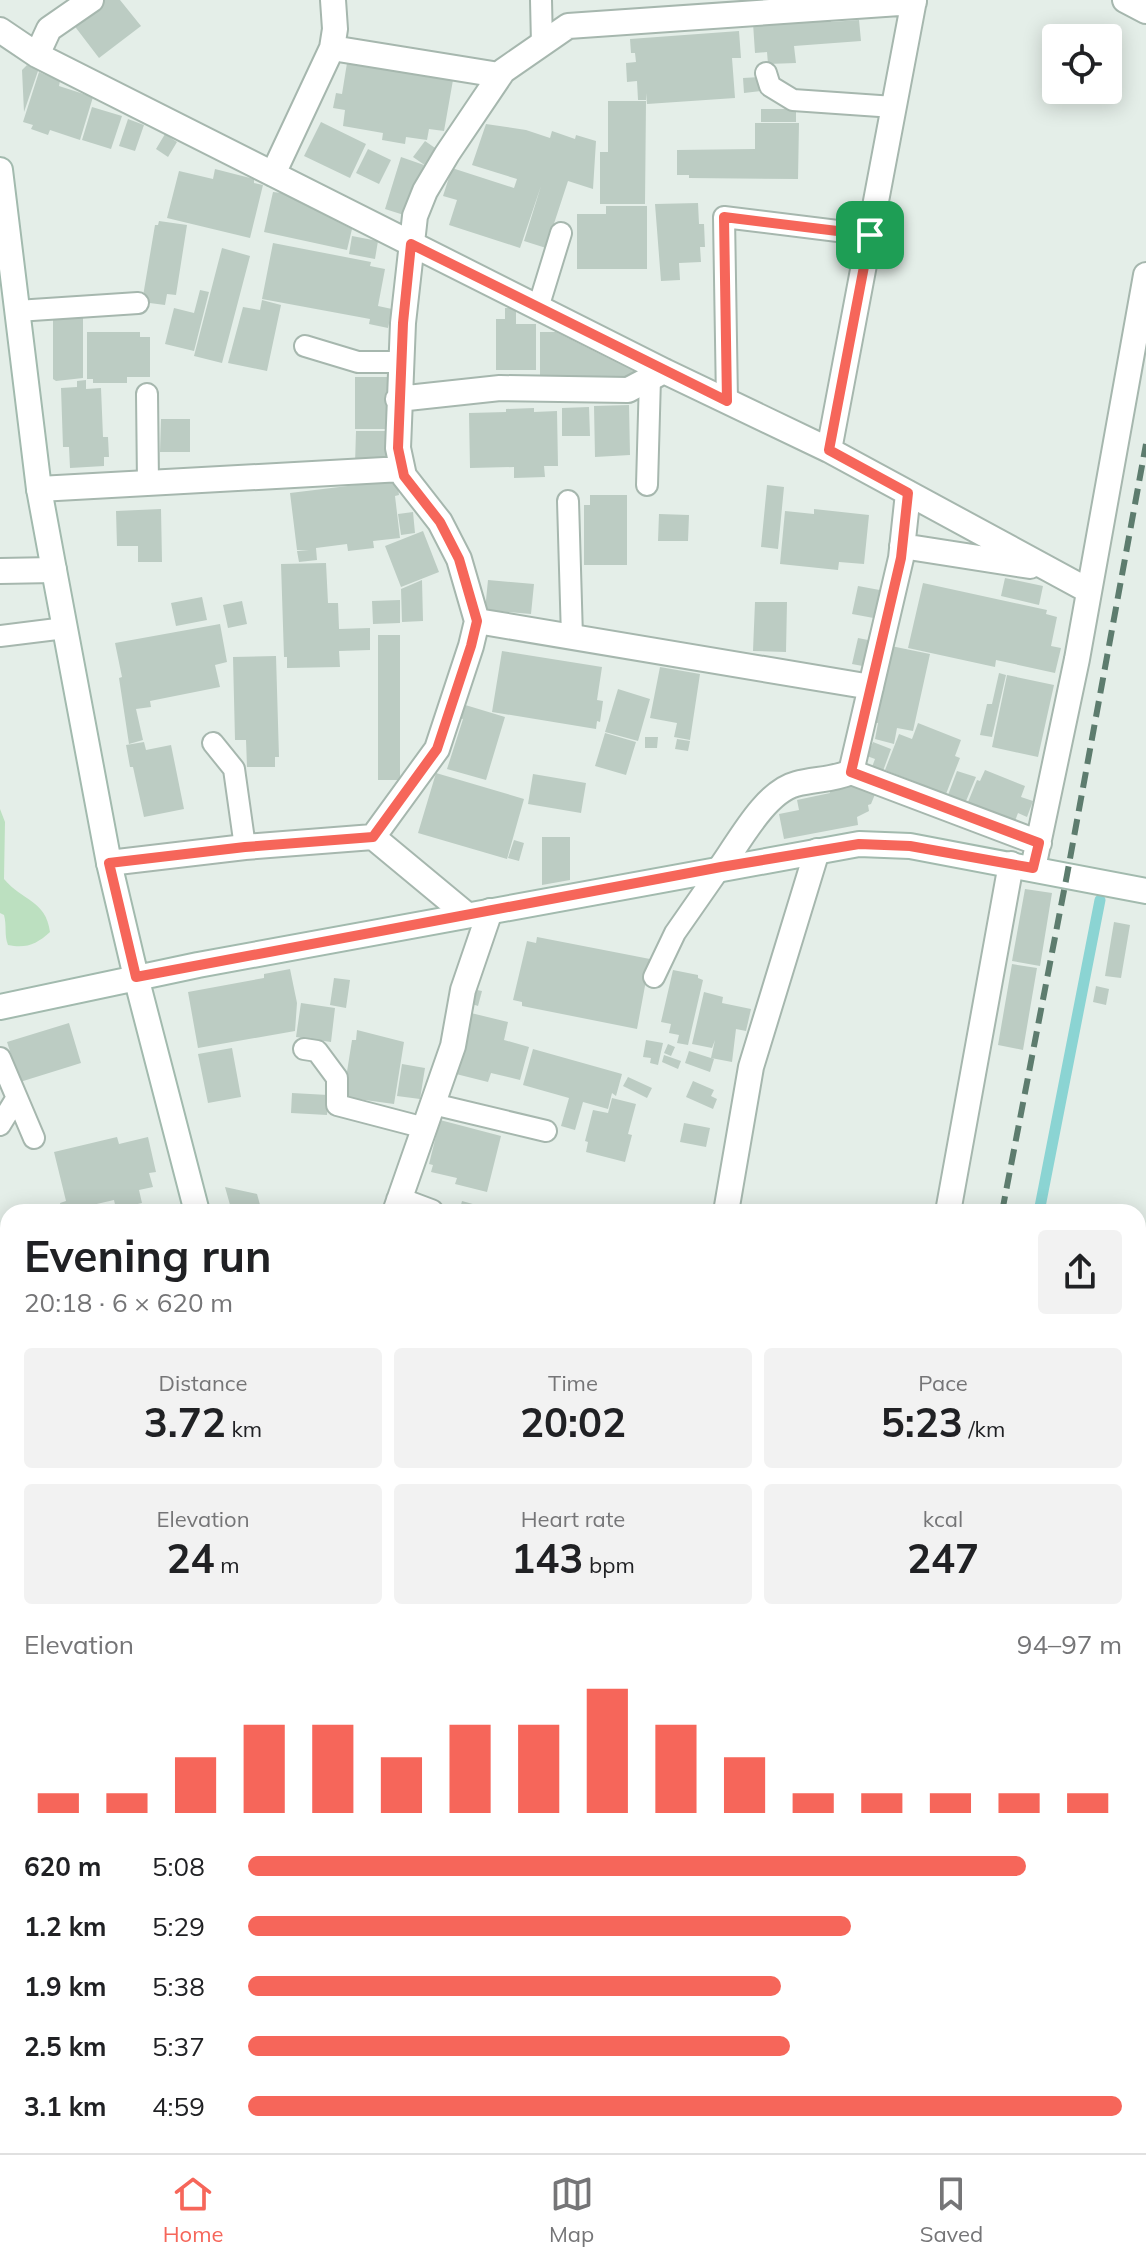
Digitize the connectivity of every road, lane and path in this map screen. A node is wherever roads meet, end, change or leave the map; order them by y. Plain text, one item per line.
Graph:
1 (91, 0) edge
2 (333, 0) edge
3 (541, 0) edge
4 (1125, 0) edge
5 (914, 1) edge
6 (1146, 11) edge
7 (0, 30) edge
8 (542, 44) junction
9 (332, 48) junction
10 (37, 55) junction
11 (766, 73) dead end
12 (499, 75) junction
13 (894, 107) junction
14 (0, 170) edge
15 (273, 174) junction
16 (561, 233) dead end
17 (870, 235) junction
18 (411, 244) junction
19 (6, 274) edge
20 (1146, 275) edge
21 (138, 303) dead end
22 (538, 308) junction
23 (17, 311) junction
24 (305, 346) dead end
25 (400, 362) junction
26 (657, 374) junction
27 (147, 394) dead end
28 (398, 399) junction
29 (727, 401) junction
30 (829, 450) junction
31 (402, 469) junction
32 (148, 483) junction
33 (647, 485) dead end
34 (39, 489) junction
35 (908, 493) junction
36 (568, 501) dead end
37 (902, 546) junction
38 (1049, 569) junction
39 (54, 570) junction
40 (0, 571) edge
41 (1089, 591) junction
42 (477, 621) junction
43 (65, 628) junction
44 (0, 636) edge
45 (572, 637) junction
46 (871, 687) junction
47 (213, 743) dead end
48 (851, 772) junction
49 (373, 837) junction
50 (1039, 843) junction
51 (245, 847) junction
52 (817, 851) junction
53 (109, 863) junction
54 (1022, 866) junction
55 (721, 867) junction
56 (1146, 891) edge
57 (478, 913) junction
58 (136, 977) junction
59 (654, 977) dead end
60 (0, 1007) edge
61 (304, 1049) dead end
62 (0, 1058) edge
63 (16, 1099) junction
64 (433, 1104) junction
65 (0, 1125) edge
66 (425, 1128) junction
67 (546, 1131) dead end
68 (34, 1138) dead end
69 (195, 1204) edge
70 (398, 1204) edge
71 (727, 1204) edge
72 (950, 1204) edge

1 - 10 street
2 - 9 street
3 - 8 lane
4 - 6 street
5 - 8 street
5 - 13 street
7 - 10 street
8 - 12 street
9 - 12 street
9 - 15 street
10 - 15 street
11 - 13 lane
12 - 18 street
13 - 17 street
14 - 19 street
15 - 18 street
16 - 22 lane
17 - 29 lane
17 - 30 street
18 - 22 street
18 - 25 street
19 - 23 street
20 - 41 street
21 - 23 lane
22 - 26 street
23 - 34 street
24 - 25 lane
25 - 28 street
26 - 28 street
26 - 29 street
26 - 33 lane
27 - 32 lane
28 - 31 street
29 - 30 street
30 - 35 street
31 - 32 street
31 - 42 street
32 - 34 street
34 - 39 street
35 - 37 street
35 - 38 street
36 - 45 lane
37 - 38 street
37 - 46 street
38 - 41 street
39 - 40 street
39 - 43 street
41 - 50 street
42 - 45 street
42 - 49 street
43 - 44 lane
43 - 53 street
45 - 46 street
46 - 48 street
47 - 51 lane
48 - 50 street
48 - 55 street
49 - 51 street
49 - 57 street
50 - 54 street
51 - 53 street
52 - 54 street
52 - 55 street
52 - 71 street
53 - 58 street
54 - 56 street
54 - 72 street
55 - 57 street
55 - 59 lane
57 - 58 street
57 - 64 street
58 - 60 street
58 - 69 street
61 - 66 lane
62 - 63 lane
63 - 65 lane
63 - 68 lane
64 - 66 street
64 - 67 lane
66 - 70 street

